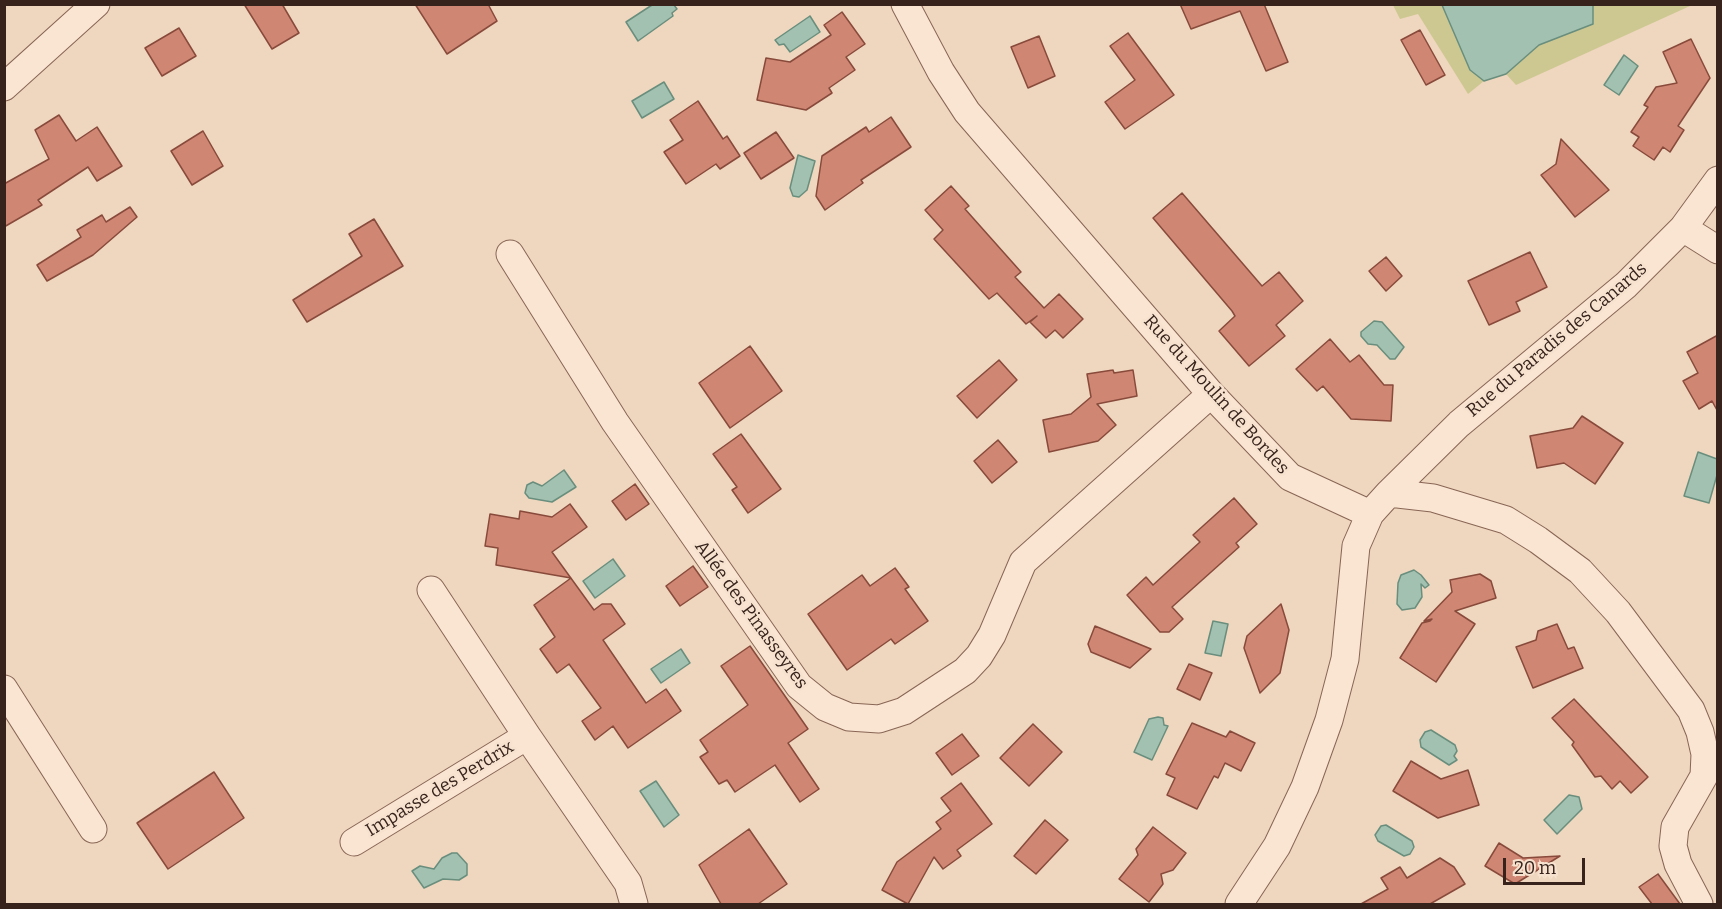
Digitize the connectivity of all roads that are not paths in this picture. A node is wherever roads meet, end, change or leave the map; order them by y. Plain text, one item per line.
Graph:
1 (96, 4) edge
2 (905, 4) edge
3 (4, 87) edge
4 (1718, 180) edge
5 (1683, 228) junction
6 (1718, 250) edge
7 (510, 254) dead end
8 (1211, 394) junction
9 (1389, 493) junction
10 (1370, 514) junction
11 (430, 590) dead end
12 (4, 689) edge
13 (526, 736) junction
14 (93, 829) dead end
15 (354, 842) dead end
16 (634, 904) edge
17 (1239, 904) edge
18 (1699, 904) edge

1 - 3 street
2 - 8 street, Rue du Moulin de Bordes
4 - 5 street, Rue du Paradis des Canards
5 - 6 street
5 - 9 street, Rue du Paradis des Canards
7 - 8 street, Allée des Pinasseyres
8 - 10 street, Rue du Moulin de Bordes
9 - 10 street
9 - 18 street
10 - 17 street
11 - 13 street, Impasse des Perdrix
12 - 14 street
13 - 15 street, Impasse des Perdrix
13 - 16 street, Impasse des Perdrix

